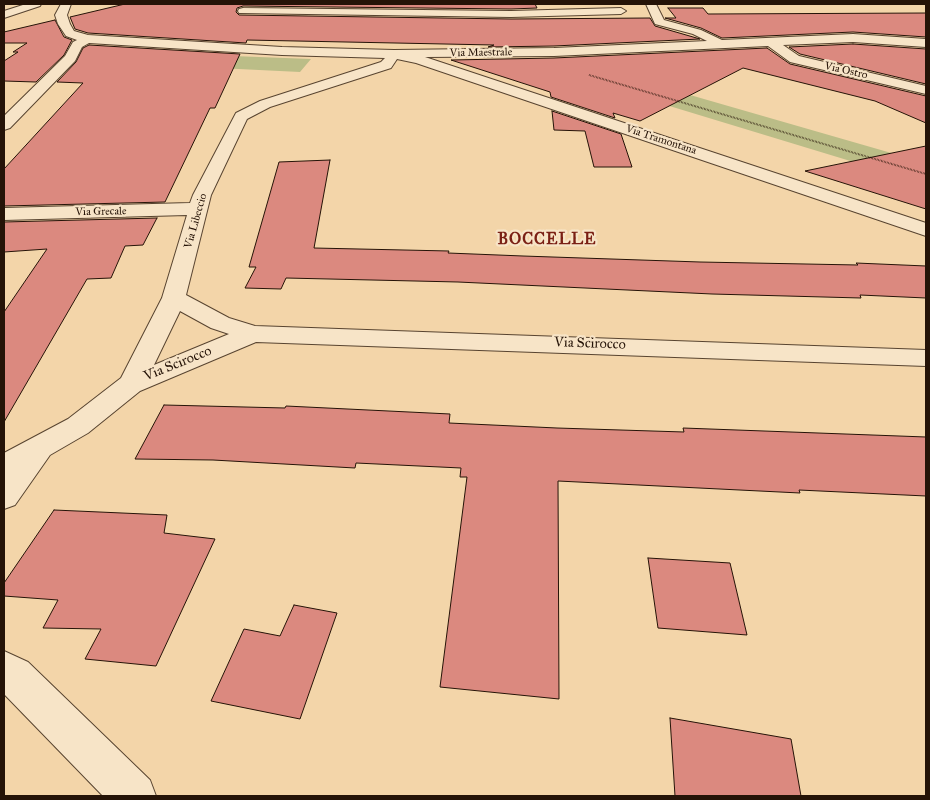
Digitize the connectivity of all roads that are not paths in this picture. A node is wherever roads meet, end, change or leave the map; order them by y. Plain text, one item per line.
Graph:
1 (36, 4) edge
2 (66, 4) edge
3 (650, 4) edge
4 (243, 11) dead end
5 (621, 11) dead end
6 (4, 15) edge
7 (926, 35) edge
8 (367, 37) dead end
9 (87, 39) junction
10 (716, 41) junction
11 (771, 42) junction
12 (926, 43) edge
13 (360, 53) junction
14 (515, 53) junction
15 (394, 54) junction
16 (573, 71) road end
17 (926, 90) edge
18 (4, 125) edge
19 (198, 210) junction
20 (4, 214) edge
21 (926, 230) edge
22 (174, 298) junction
23 (253, 334) junction
24 (926, 358) edge
25 (130, 384) junction
26 (43, 445) junction
27 (4, 467) edge
28 (4, 496) edge
29 (4, 670) edge
30 (134, 796) edge

1 - 6 street
2 - 9 street, Via Maestrale
3 - 10 street
4 - 5 street
7 - 10 street
8 - 13 street
9 - 13 street, Via Maestrale
9 - 18 street
10 - 11 street, Via Maestrale
10 - 14 street, Via Maestrale
11 - 12 street, Via Maestrale
11 - 17 street, Via Ostro
13 - 15 street, Via Maestrale
14 - 15 street, Via Maestrale
14 - 16 street
15 - 19 street, Via Libeccio
15 - 21 street, Via Tramontana
19 - 20 street, Via Grecale
19 - 22 street, Via Libeccio
22 - 23 street, Via Scirocco
22 - 25 street, Via Libeccio
23 - 24 street, Via Scirocco
23 - 25 street, Via Scirocco
25 - 26 street, Via Libeccio
26 - 27 street, Via Libeccio
26 - 28 street
29 - 30 street

